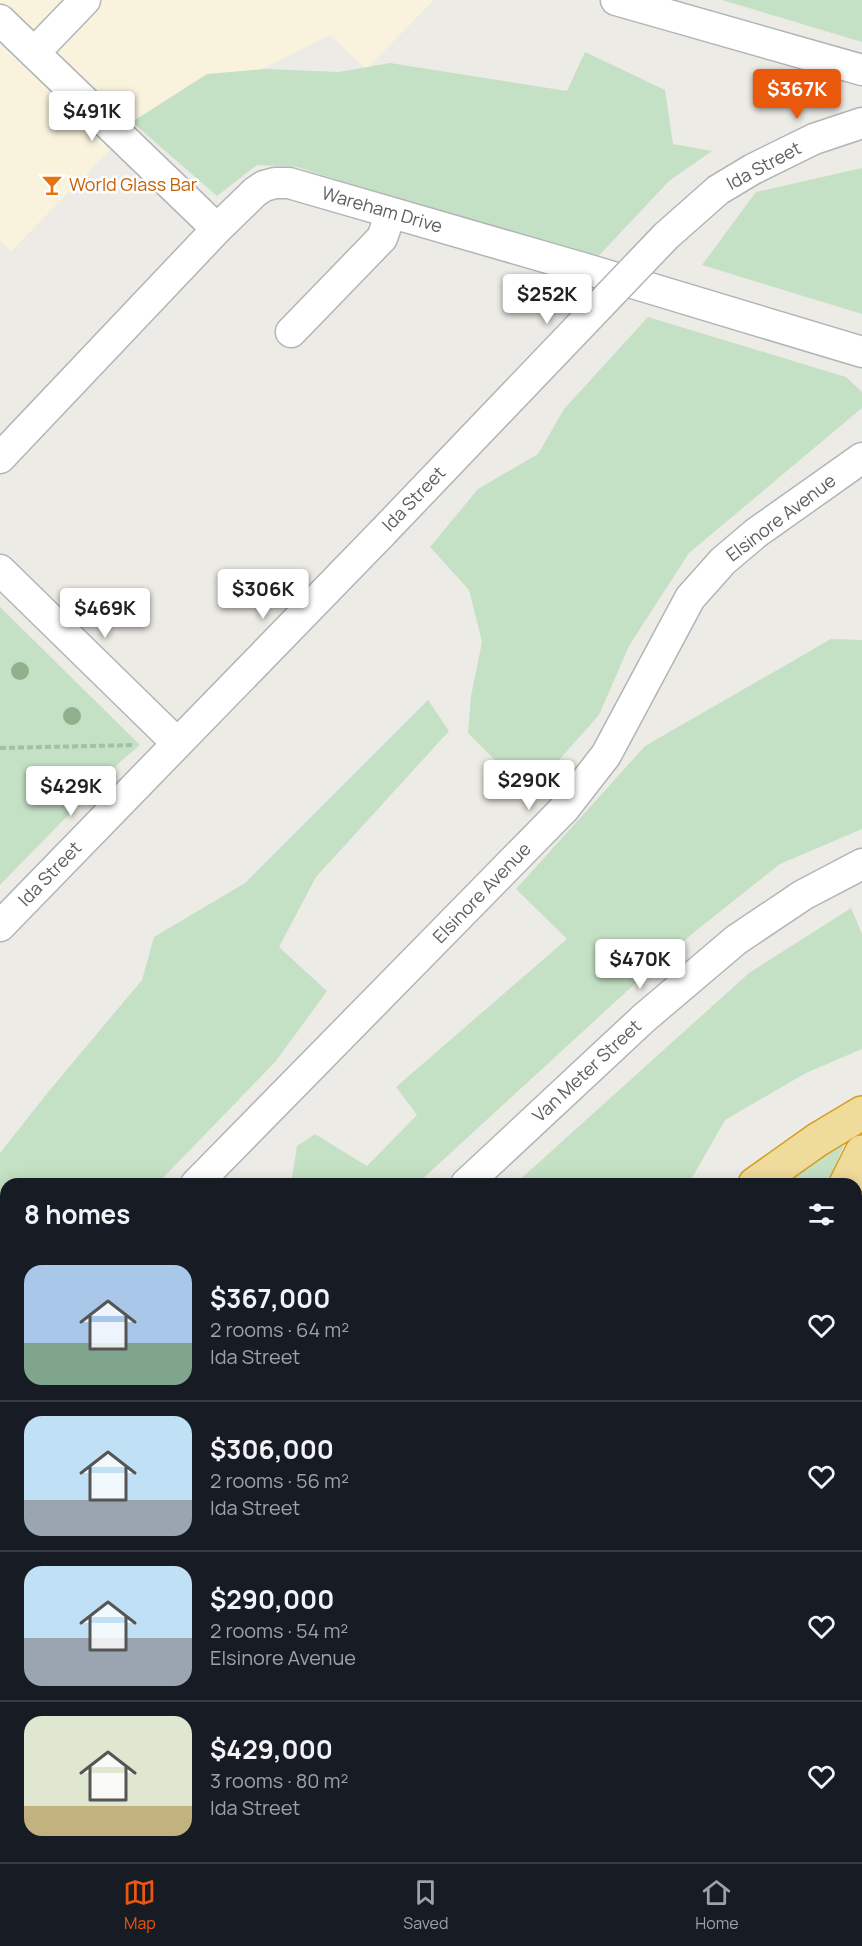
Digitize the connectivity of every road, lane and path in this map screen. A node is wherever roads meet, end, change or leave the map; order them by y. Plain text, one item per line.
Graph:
1 (86, 0) edge
2 (616, 0) edge
3 (0, 20) edge
4 (34, 53) junction
5 (862, 70) edge
6 (862, 123) edge
7 (391, 213) junction
8 (217, 229) junction
9 (291, 332) dead end
10 (862, 352) edge
11 (0, 458) edge
12 (862, 458) edge
13 (0, 570) edge
14 (177, 742) junction
15 (140, 745) dead end
16 (0, 748) edge
17 (862, 864) edge
18 (0, 926) edge
19 (862, 1113) edge
20 (862, 1152) edge
21 (202, 1178) edge
22 (472, 1178) edge
23 (763, 1178) edge
24 (849, 1178) edge

1 - 4 street
2 - 5 street
3 - 4 street
4 - 8 street
6 - 14 street, Ida Street, bridge
7 - 8 street, Wareham Drive
7 - 9 street
7 - 10 street, Wareham Drive
8 - 11 street, Wareham Drive
12 - 21 street, Elsinore Avenue
13 - 14 street
14 - 18 street, Ida Street
15 - 16 path
17 - 22 street, Van Meter Street
19 - 23 highway
20 - 24 highway

